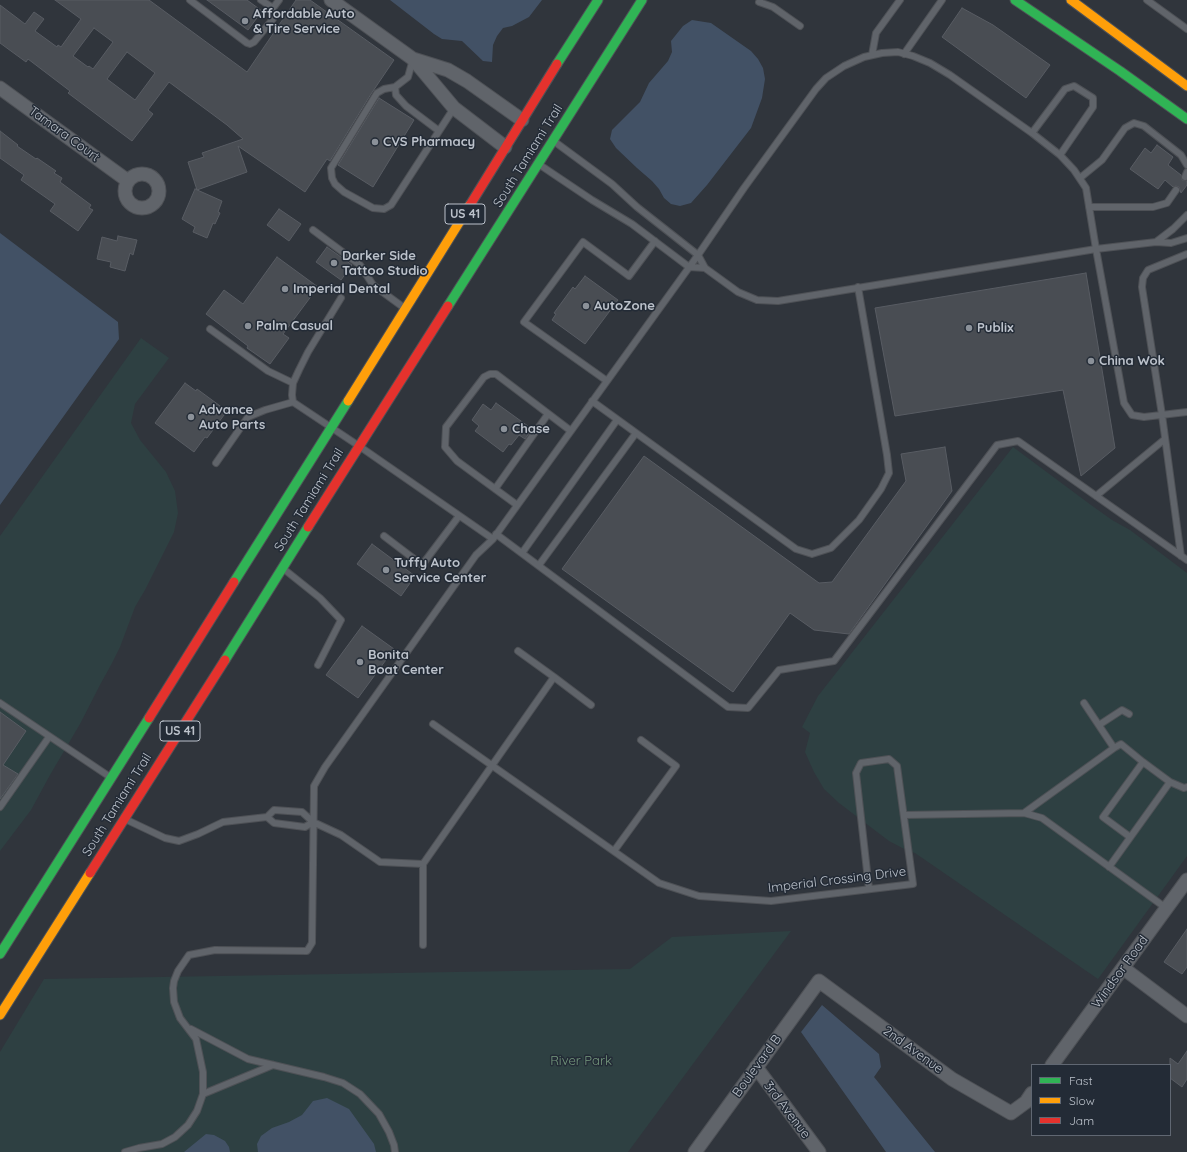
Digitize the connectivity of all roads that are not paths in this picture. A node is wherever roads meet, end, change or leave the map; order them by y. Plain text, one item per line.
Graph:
1 (190, 0) edge
2 (261, 0) edge
3 (279, 0) edge
4 (331, 0) edge
5 (598, 0) edge
6 (642, 0) edge
7 (900, 0) edge
8 (942, 0) edge
9 (1015, 0) edge
10 (1071, 0) edge
11 (1147, 0) edge
12 (758, 1) edge
13 (273, 8) junction
14 (800, 26) dead end
15 (1187, 29) edge
16 (904, 54) junction
17 (872, 55) junction
18 (412, 59) junction
19 (1187, 86) edge
20 (395, 87) junction
21 (0, 88) edge
22 (454, 108) junction
23 (1187, 119) edge
24 (522, 120) junction
25 (439, 131) junction
26 (1032, 133) junction
27 (554, 141) junction
28 (505, 147) junction
29 (1060, 155) junction
30 (539, 164) junction
31 (1187, 165) edge
32 (1080, 178) junction
33 (128, 181) dead end
34 (1176, 190) dead end
35 (1089, 207) junction
36 (1187, 215) edge
37 (313, 230) dead end
38 (1187, 238) edge
39 (655, 242) junction
40 (1156, 242) junction
41 (1096, 249) junction
42 (1187, 254) edge
43 (698, 255) junction
44 (689, 267) junction
45 (706, 268) junction
46 (858, 288) junction
47 (341, 298) dead end
48 (406, 310) junction
49 (210, 329) dead end
50 (607, 381) junction
51 (294, 383) junction
52 (592, 401) junction
53 (293, 402) junction
54 (1187, 412) edge
55 (548, 414) junction
56 (1162, 415) junction
57 (617, 420) junction
58 (331, 428) junction
59 (571, 431) junction
60 (636, 433) junction
61 (1166, 439) junction
62 (359, 446) junction
63 (216, 463) dead end
64 (496, 490) junction
65 (1096, 496) junction
66 (517, 505) junction
67 (460, 516) junction
68 (384, 536) dead end
69 (494, 536) junction
70 (522, 553) junction
71 (1184, 558) edge
72 (539, 565) junction
73 (282, 568) junction
74 (518, 651) dead end
75 (318, 665) dead end
76 (554, 678) junction
77 (1084, 703) dead end
78 (0, 704) edge
79 (591, 705) dead end
80 (1129, 714) dead end
81 (433, 724) dead end
82 (1099, 725) junction
83 (49, 737) junction
84 (641, 740) dead end
85 (1114, 748) junction
86 (1143, 762) junction
87 (492, 766) junction
88 (111, 778) junction
89 (1170, 782) junction
90 (1187, 787) edge
91 (0, 806) edge
92 (1024, 813) junction
93 (904, 815) junction
94 (267, 817) junction
95 (124, 819) junction
96 (313, 822) junction
97 (1130, 837) junction
98 (614, 851) junction
99 (423, 864) junction
100 (1109, 867) junction
101 (1187, 880) edge
102 (869, 889) junction
103 (1166, 908) junction
104 (424, 945) dead end
105 (2, 947) edge
106 (1123, 968) junction
107 (818, 981) joint
108 (0, 1015) edge
109 (1187, 1016) edge
110 (188, 1027) junction
111 (1053, 1064) edge
112 (273, 1065) junction
113 (756, 1067) junction
114 (202, 1094) junction
115 (1031, 1094) edge
116 (125, 1152) edge
117 (395, 1152) edge
118 (695, 1152) edge
119 (819, 1152) edge

1 - 13 lane
2 - 13 lane
3 - 13 lane
4 - 18 street
5 - 24 main road, South Tamiami Trail / US 41
6 - 27 main road, South Tamiami Trail / US 41
7 - 17 lane
8 - 16 lane
9 - 23 main road
10 - 19 main road
11 - 15 lane
12 - 14 lane
16 - 17 lane
16 - 26 lane
17 - 43 lane
18 - 20 lane
18 - 22 street
18 - 24 street
20 - 25 lane
20 - 25 lane
21 - 33 street, Tamara Court
22 - 25 lane
22 - 28 street
24 - 28 main road, South Tamiami Trail / US 41
26 - 29 lane
26 - 29 lane
27 - 30 main road, South Tamiami Trail / US 41
27 - 43 lane
28 - 48 main road, South Tamiami Trail / US 41
29 - 32 lane
30 - 39 lane
30 - 62 main road, South Tamiami Trail / US 41
31 - 32 lane
32 - 35 lane
34 - 35 lane
35 - 41 lane
36 - 40 lane
37 - 48 lane
38 - 40 lane
39 - 44 lane
39 - 50 lane
40 - 41 lane
41 - 46 lane
41 - 56 lane
42 - 56 lane
43 - 44 lane
43 - 45 lane
44 - 45 lane
44 - 50 lane
45 - 46 lane
46 - 60 lane
47 - 51 lane
48 - 58 main road, South Tamiami Trail / US 41
49 - 51 lane
50 - 52 lane
51 - 53 lane
52 - 57 lane
52 - 59 lane
53 - 58 lane
53 - 63 lane
54 - 56 lane
55 - 59 lane
55 - 64 lane
55 - 64 lane
56 - 61 lane
57 - 60 lane
57 - 70 lane
58 - 62 lane
58 - 88 main road, South Tamiami Trail / US 41
59 - 66 lane
60 - 72 lane
61 - 65 lane
61 - 71 lane
62 - 67 lane
62 - 73 main road, South Tamiami Trail / US 41
64 - 66 lane
65 - 71 lane
65 - 72 lane
66 - 69 lane
67 - 68 lane
67 - 69 lane
69 - 70 lane
69 - 96 lane
70 - 72 lane
73 - 75 lane
73 - 95 main road, South Tamiami Trail / US 41
74 - 76 lane
76 - 79 lane
76 - 87 lane
77 - 82 lane
78 - 83 lane
80 - 82 lane
81 - 87 lane, Imperial Crossing Drive
82 - 85 lane
83 - 88 lane
83 - 91 lane
84 - 98 lane
85 - 86 lane
85 - 92 lane
86 - 89 lane
86 - 97 lane
87 - 98 lane, Imperial Crossing Drive
87 - 99 lane
88 - 105 main road, South Tamiami Trail / US 41
89 - 90 lane
89 - 97 lane
92 - 93 lane
92 - 100 lane
93 - 102 lane, Imperial Crossing Drive
93 - 102 lane
94 - 95 lane
94 - 96 lane
94 - 96 lane
95 - 108 main road, South Tamiami Trail / US 41
96 - 99 lane
96 - 110 lane
97 - 100 lane
98 - 102 lane, Imperial Crossing Drive
99 - 104 lane
100 - 103 lane
101 - 103 street, Windsor Road
103 - 106 street, Windsor Road
106 - 109 street
106 - 111 street, Windsor Road
107 - 113 street, Boulevard B
107 - 115 street, 2nd Avenue
110 - 112 lane
110 - 114 lane
112 - 114 lane
112 - 117 lane
113 - 118 street, Boulevard B
113 - 119 street, 3rd Avenue
114 - 116 lane

